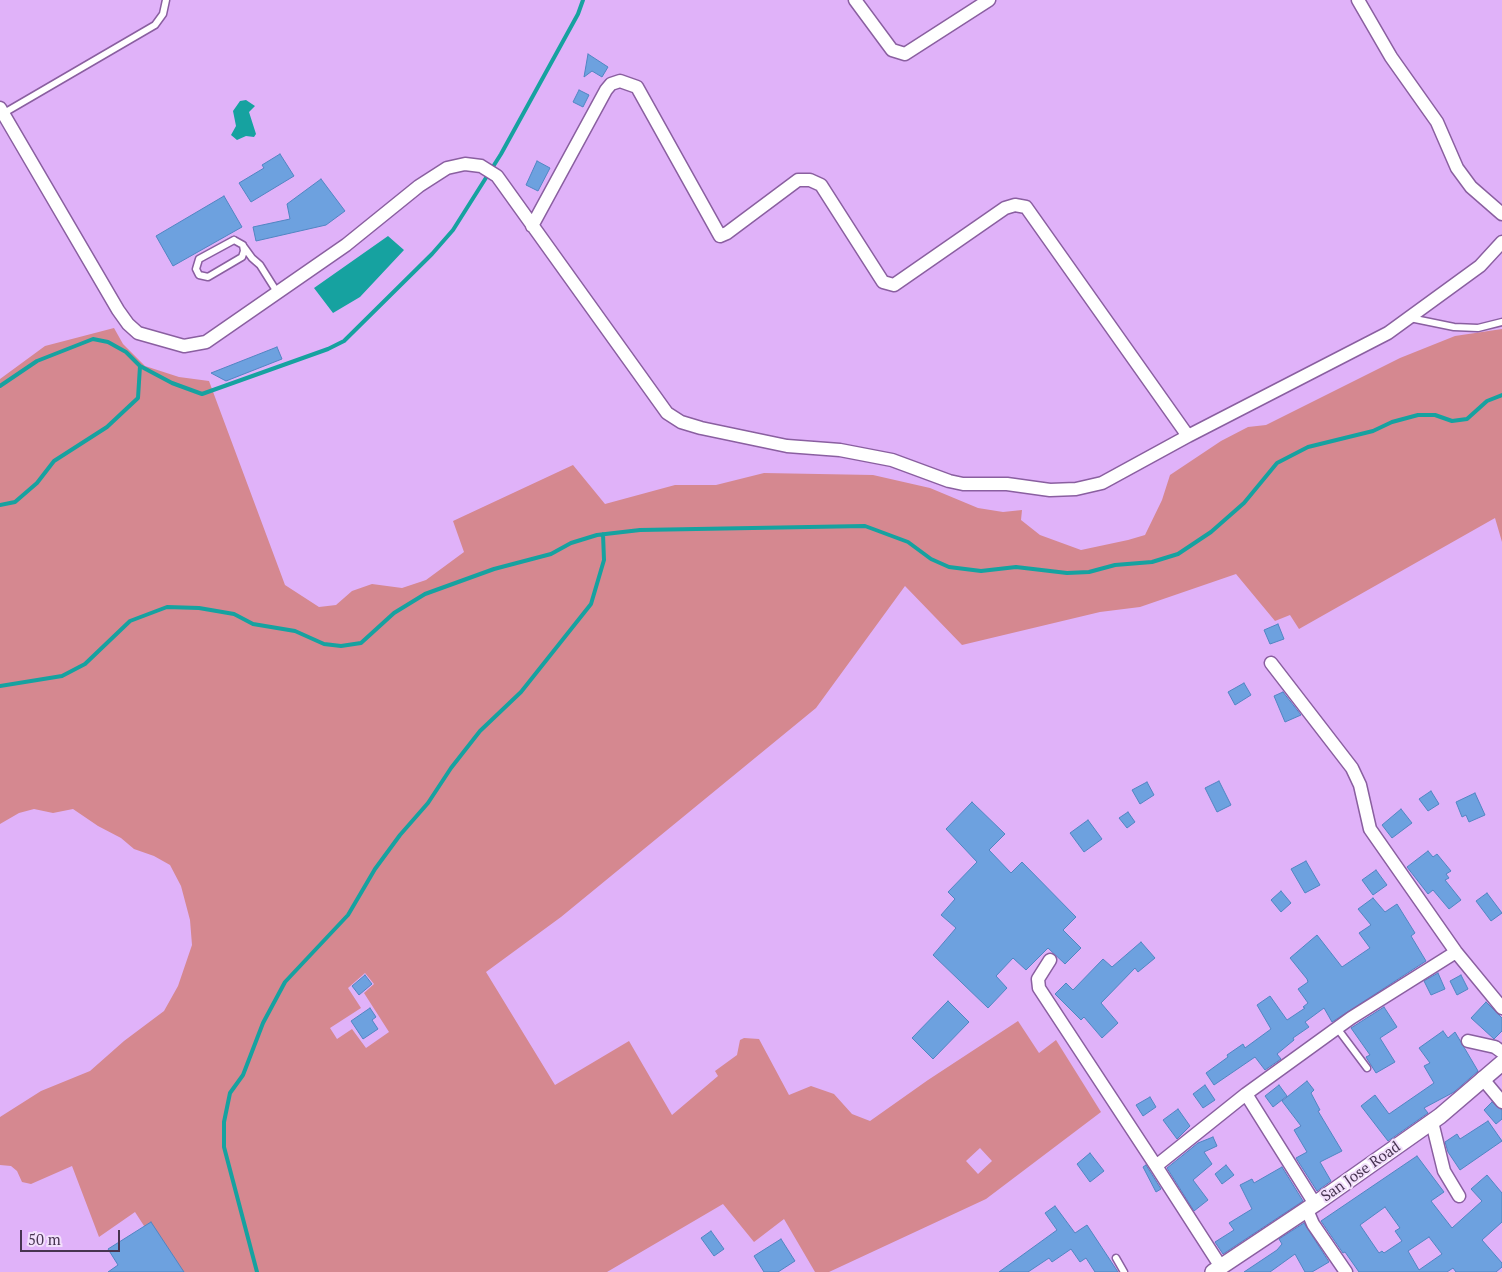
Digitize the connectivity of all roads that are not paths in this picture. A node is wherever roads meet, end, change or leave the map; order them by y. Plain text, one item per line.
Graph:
1 (166, 0) edge
2 (855, 0) edge
3 (989, 0) edge
4 (1363, 3) edge
5 (2, 110) edge
6 (1502, 214) edge
7 (532, 226) junction
8 (1502, 242) edge
9 (243, 245) junction
10 (252, 258) junction
11 (239, 259) junction
12 (277, 292) junction
13 (1409, 318) junction
14 (1502, 322) edge
15 (1188, 436) junction
16 (1271, 663) dead end
17 (1456, 952) junction
18 (1050, 960) dead end
19 (1502, 1008) edge
20 (1337, 1028) junction
21 (1468, 1041) dead end
22 (1502, 1052) edge
23 (1502, 1063) edge
24 (1367, 1068) dead end
25 (1482, 1078) junction
26 (1246, 1094) junction
27 (1502, 1102) edge
28 (1432, 1122) junction
29 (1156, 1166) junction
30 (1459, 1196) dead end
31 (1311, 1207) junction
32 (1116, 1258) dead end
33 (1217, 1270) edge
34 (1124, 1272) edge
35 (1346, 1272) edge

1 - 5 lane
2 - 3 street
4 - 6 street
5 - 12 street
7 - 12 street
7 - 15 street
7 - 15 street
8 - 13 street
9 - 10 lane
9 - 11 lane
9 - 11 lane
10 - 11 lane
10 - 12 lane
13 - 14 lane
13 - 15 street
16 - 17 street
17 - 19 street
17 - 20 street
18 - 29 street
20 - 24 lane
20 - 26 street
21 - 22 street
23 - 25 street, San Jose Road
25 - 27 street
25 - 28 street, San Jose Road
26 - 29 street
26 - 31 street
28 - 30 street
28 - 31 street, San Jose Road
29 - 33 street
31 - 33 street, San Jose Road
31 - 35 street
32 - 34 lane

